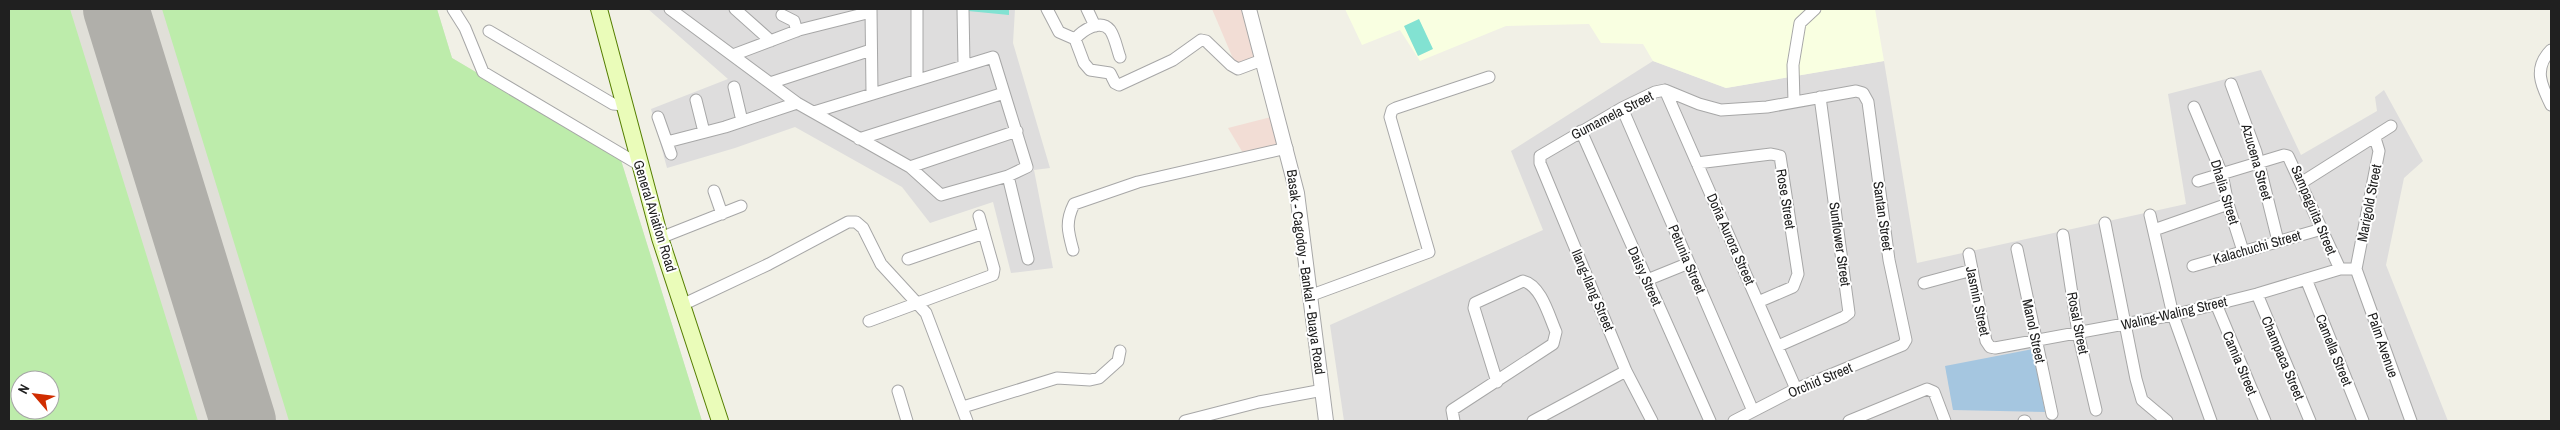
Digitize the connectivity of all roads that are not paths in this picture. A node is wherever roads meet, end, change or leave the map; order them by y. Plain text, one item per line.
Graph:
1 (453, 9) edge
2 (598, 9) edge
3 (670, 9) edge
4 (735, 9) edge
5 (917, 9) edge
6 (963, 9) edge
7 (1047, 9) edge
8 (1087, 9) edge
9 (1249, 9) edge
10 (1815, 9) edge
11 (871, 10) edge
12 (782, 15) dead end
13 (1094, 26) junction
14 (489, 31) dead end
15 (797, 31) junction
16 (1075, 39) junction
17 (771, 40) junction
18 (871, 50) junction
19 (2551, 50) edge
20 (733, 56) junction
21 (1120, 57) dead end
22 (1262, 60) junction
23 (964, 64) junction
24 (1489, 77) dead end
25 (917, 80) junction
26 (770, 83) junction
27 (2231, 84) dead end
28 (734, 87) dead end
29 (1665, 90) junction
30 (872, 92) junction
31 (1863, 92) joint
32 (1004, 94) junction
33 (1820, 97) junction
34 (696, 100) dead end
35 (797, 102) junction
36 (1794, 102) junction
37 (624, 104) junction
38 (2551, 105) edge
39 (2194, 107) dead end
40 (1622, 108) junction
41 (814, 112) junction
42 (658, 117) dead end
43 (742, 121) junction
44 (2391, 126) dead end
45 (1017, 131) junction
46 (1581, 131) junction
47 (704, 132) junction
48 (2375, 138) junction
49 (859, 139) junction
50 (667, 142) junction
51 (1287, 148) junction
52 (671, 154) dead end
53 (1540, 156) joint
54 (2259, 162) junction
55 (1697, 163) junction
56 (638, 164) junction
57 (910, 167) junction
58 (2222, 174) junction
59 (1008, 176) junction
60 (2198, 181) dead end
61 (2301, 183) junction
62 (714, 191) dead end
63 (2228, 204) junction
64 (741, 206) dead end
65 (722, 214) junction
66 (2150, 214) dead end
67 (980, 216) dead end
68 (2105, 223) dead end
69 (2322, 229) junction
70 (2154, 230) junction
71 (984, 233) junction
72 (2062, 235) dead end
73 (660, 238) junction
74 (2278, 241) junction
75 (2017, 249) dead end
76 (1073, 250) dead end
77 (2243, 251) junction
78 (1969, 254) dead end
79 (908, 259) dead end
80 (1028, 259) dead end
81 (1689, 263) junction
82 (2193, 266) dead end
83 (2340, 269) junction
84 (2356, 269) junction
85 (1972, 270) junction
86 (2306, 279) junction
87 (1647, 280) junction
88 (1924, 283) dead end
89 (2257, 294) junction
90 (1312, 295) junction
91 (1758, 302) junction
92 (919, 304) junction
93 (2216, 304) junction
94 (682, 305) junction
95 (2173, 315) junction
96 (868, 321) dead end
97 (2126, 324) junction
98 (2078, 333) junction
99 (1906, 340) joint
100 (2036, 340) junction
101 (1778, 346) junction
102 (1990, 347) joint
103 (1120, 351) dead end
104 (1626, 371) junction
105 (1497, 382) junction
106 (1796, 389) junction
107 (1323, 390) junction
108 (898, 391) dead end
109 (963, 408) junction
110 (2096, 410) dead end
111 (1752, 412) junction
112 (2052, 414) dead end
113 (1453, 416) edge
114 (1648, 420) edge
115 (720, 421) edge
116 (907, 421) edge
117 (967, 421) edge
118 (1185, 421) edge
119 (1326, 421) edge
120 (1533, 421) edge
121 (1710, 421) edge
122 (1734, 421) edge
123 (1849, 421) edge
124 (1945, 421) edge
125 (2167, 421) edge
126 (2211, 421) edge
127 (2265, 421) edge
128 (2310, 421) edge
129 (2363, 421) edge
130 (2409, 421) edge

1 - 56 street
2 - 37 main road, General Aviation Road
3 - 20 street
4 - 17 street
5 - 25 street
6 - 23 street
7 - 16 street
8 - 13 street
9 - 22 street, Basak - Cagodoy - Bankal - Buaya Road
10 - 36 street
11 - 15 street
11 - 18 street
12 - 15 street
13 - 16 street
13 - 21 street
14 - 37 street
15 - 17 street
16 - 22 street
17 - 20 street
18 - 26 street
18 - 30 street
19 - 38 street
20 - 26 street
22 - 51 street, Basak - Cagodoy - Bankal - Buaya Road
23 - 25 street
23 - 32 street
24 - 90 street
25 - 30 street
26 - 35 street
27 - 54 street, Azucena Street
28 - 43 street
29 - 36 street, Gumamela Street
29 - 40 street, Gumamela Street
29 - 55 street, Doña Aurora Street
30 - 41 street
31 - 33 street, Gumamela Street
31 - 99 street, Santan Street
32 - 45 street
32 - 49 street
33 - 36 street, Gumamela Street
33 - 101 street, Sunflower Street
34 - 47 street
35 - 41 street
35 - 43 street
37 - 56 main road, General Aviation Road
39 - 58 street, Dhalia Street
40 - 46 street, Gumamela Street
40 - 81 street, Petunia Street
41 - 49 street
42 - 50 street
43 - 47 street
44 - 48 street
45 - 57 street
45 - 59 street
46 - 53 street, Gumamela Street
46 - 87 street, Daisy Street
47 - 50 street
48 - 61 street
48 - 84 street, Marigold Street
49 - 57 street
50 - 52 street
51 - 76 street
51 - 90 street, Basak - Cagodoy - Bankal - Buaya Road
53 - 104 street, Ilang-Ilang Street
54 - 58 street, Sampaguita Street
54 - 61 street, Sampaguita Street
54 - 74 street, Azucena Street
55 - 91 street, Doña Aurora Street
55 - 91 street, Rose Street
56 - 73 main road, General Aviation Road
57 - 59 street
58 - 60 street, Sampaguita Street
58 - 63 street, Dhalia Street
59 - 80 street
61 - 69 street, Sampaguita Street
62 - 65 street
63 - 70 street
63 - 77 street, Dhalia Street
64 - 65 street
65 - 73 street
66 - 70 street
67 - 71 street
68 - 97 street
69 - 74 street, Kalachuchi Street
69 - 83 street, Sampaguita Street
70 - 95 street
71 - 79 street
71 - 92 street
72 - 98 street, Rosal Street
73 - 94 main road, General Aviation Road
74 - 77 street, Kalachuchi Street
75 - 100 street, Manol Street
77 - 82 street, Kalachuchi Street
78 - 85 street, Jasmin Street
81 - 87 street
81 - 111 street, Petunia Street
83 - 84 street, Waling-Waling Street
83 - 86 street, Waling-Waling Street
84 - 130 street, Palm Avenue
85 - 88 street
85 - 102 street, Jasmin Street
86 - 89 street, Waling-Waling Street
86 - 129 street, Camella Street
87 - 121 street, Daisy Street
89 - 93 street, Waling-Waling Street
89 - 128 street, Champaca Street
90 - 107 street, Basak - Cagodoy - Bankal - Buaya Road
91 - 101 street, Doña Aurora Street
92 - 94 street
92 - 96 street
92 - 109 street
93 - 95 street, Waling-Waling Street
93 - 127 street, Camia Street
94 - 115 main road, General Aviation Road
95 - 97 street, Waling-Waling Street
95 - 126 street
97 - 98 street, Waling-Waling Street
97 - 125 street
98 - 100 street, Waling-Waling Street
98 - 110 street, Rosal Street
99 - 106 street, Orchid Street
100 - 102 street, Waling-Waling Street
100 - 112 street, Manol Street
101 - 106 street, Doña Aurora Street
103 - 109 street
104 - 114 street, Ilang-Ilang Street
104 - 120 street
105 - 105 street
105 - 113 street
106 - 111 street, Orchid Street
107 - 118 street
107 - 119 street, Basak - Cagodoy - Bankal - Buaya Road
108 - 116 street
109 - 117 street
111 - 122 street, Orchid Street
123 - 124 street

